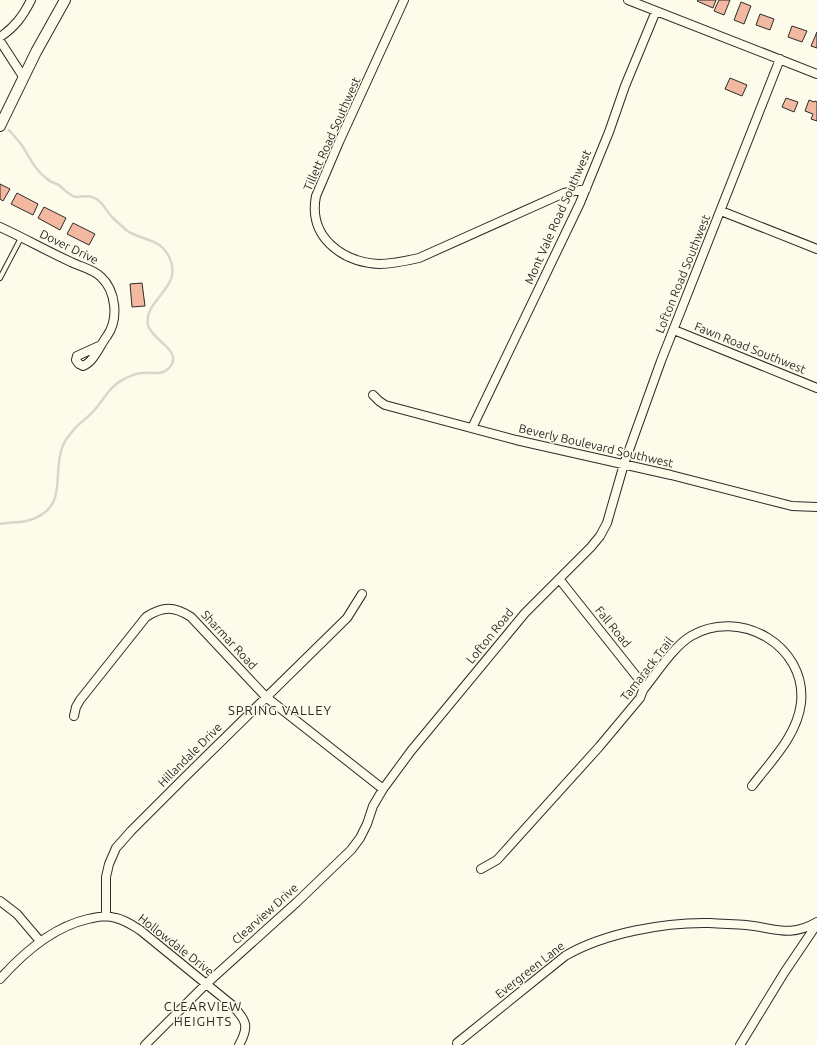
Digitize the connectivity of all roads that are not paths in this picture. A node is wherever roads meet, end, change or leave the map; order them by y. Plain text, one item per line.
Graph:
1 (32, 0) edge
2 (65, 0) edge
3 (404, 0) edge
4 (628, 0) edge
5 (656, 11) junction
6 (0, 37) edge
7 (0, 41) edge
8 (780, 59) junction
9 (817, 74) edge
10 (24, 78) junction
11 (1, 124) edge
12 (586, 189) junction
13 (721, 211) junction
14 (0, 227) edge
15 (22, 237) junction
16 (817, 249) edge
17 (0, 278) edge
18 (674, 330) junction
19 (99, 346) dead end
20 (817, 388) edge
21 (374, 395) dead end
22 (472, 428) junction
23 (624, 464) junction
24 (613, 500) joint
25 (817, 507) edge
26 (560, 580) junction
27 (362, 594) dead end
28 (643, 690) junction
29 (266, 697) junction
30 (74, 716) dead end
31 (752, 786) dead end
32 (383, 788) junction
33 (481, 869) dead end
34 (0, 901) edge
35 (106, 916) junction
36 (817, 923) edge
37 (40, 942) junction
38 (0, 979) edge
39 (206, 984) junction
40 (457, 1043) dead end
41 (145, 1045) edge
42 (239, 1045) edge
43 (740, 1045) edge

1 - 6 street
2 - 10 street
3 - 12 street, Tillett Road Southwest
4 - 5 street
5 - 8 street
5 - 12 street, Mont Vale Road Southwest
7 - 10 street
8 - 9 street
8 - 13 street, Lofton Road Southwest
10 - 11 street
12 - 22 street, Mont Vale Road Southwest
13 - 16 street
13 - 18 street, Lofton Road Southwest
14 - 15 street, Dover Drive
15 - 17 lane
15 - 19 street, Dover Drive
18 - 20 street, Fawn Road Southwest
18 - 23 street, Lofton Road Southwest
21 - 22 street, Beverly Boulevard Southwest
22 - 23 street, Beverly Boulevard Southwest
23 - 24 street, Lofton Road Southwest
23 - 25 street, Beverly Boulevard Southwest
24 - 26 street, Lofton Road
26 - 28 street, Fall Road
26 - 32 street, Lofton Road
27 - 29 street, Hillandale Drive
28 - 31 street, Tamarack Trail
28 - 33 street, Tamarack Trail
29 - 30 street, Sharmar Road
29 - 32 street, Sharmar Road
29 - 35 street, Hillandale Drive
32 - 39 street, Clearview Drive
34 - 37 street
35 - 37 street, Hollowdale Drive
35 - 39 street, Hollowdale Drive
36 - 40 street, Evergreen Lane
36 - 43 street
37 - 38 street, Hollowdale Drive
39 - 41 street, Clearview Drive
39 - 42 street, Hollowdale Drive

